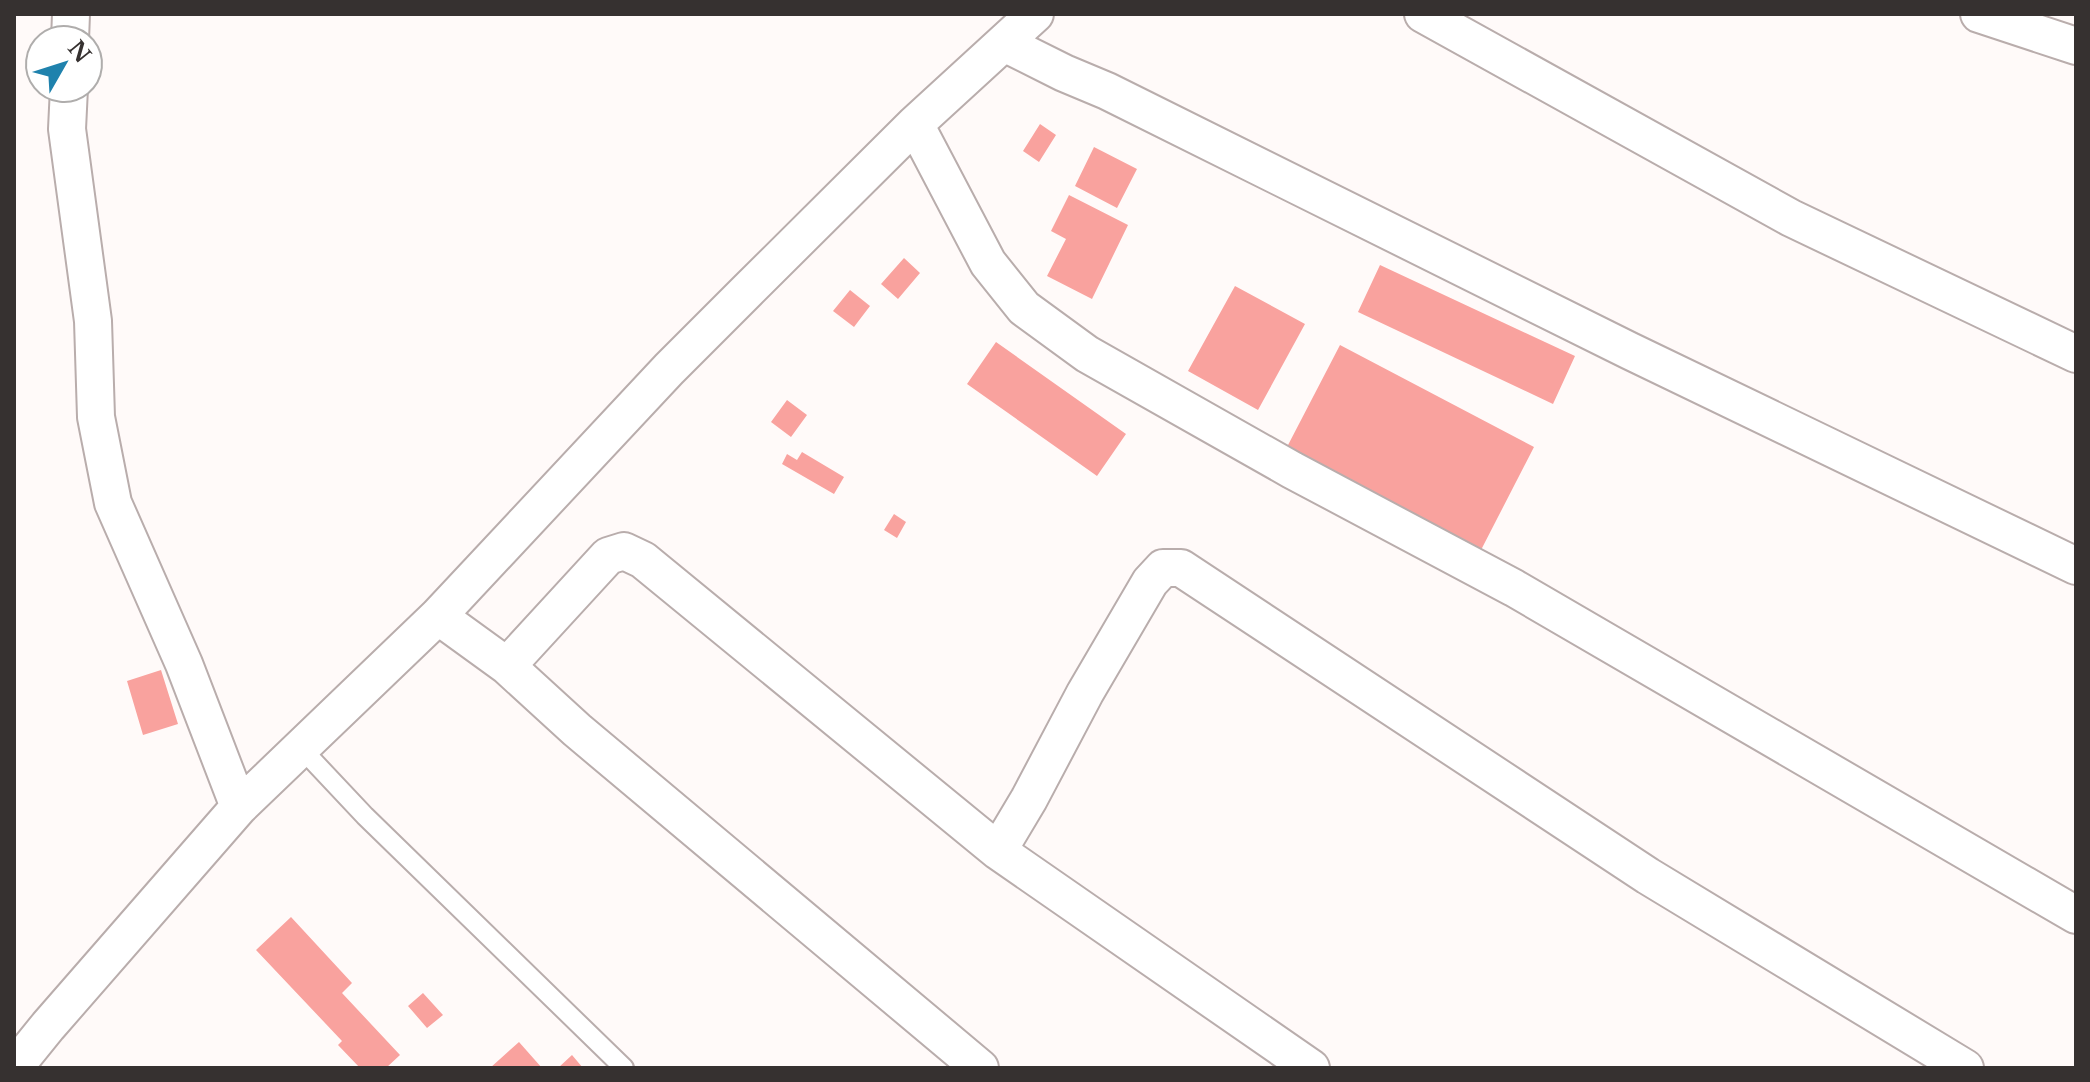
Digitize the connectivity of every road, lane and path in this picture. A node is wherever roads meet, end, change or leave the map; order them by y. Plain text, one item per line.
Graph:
1 (1035, 14) edge
2 (1423, 14) edge
3 (1979, 14) edge
4 (1004, 43) junction
5 (2076, 46) edge
6 (68, 104) edge
7 (915, 124) junction
8 (2076, 354) edge
9 (2076, 566) edge
10 (438, 616) junction
11 (507, 666) junction
12 (301, 748) junction
13 (239, 807) junction
14 (998, 851) junction
15 (2076, 915) edge
16 (14, 1068) edge
17 (624, 1068) edge
18 (980, 1068) edge
19 (1311, 1068) edge
20 (1965, 1068) edge

1 - 4 street
2 - 8 street
3 - 5 street
4 - 7 street
4 - 9 street
6 - 13 street
7 - 10 street
7 - 15 street
10 - 11 street
10 - 12 street
11 - 14 street
11 - 18 street
12 - 13 street
12 - 17 lane
13 - 16 street
14 - 19 street
14 - 20 street

